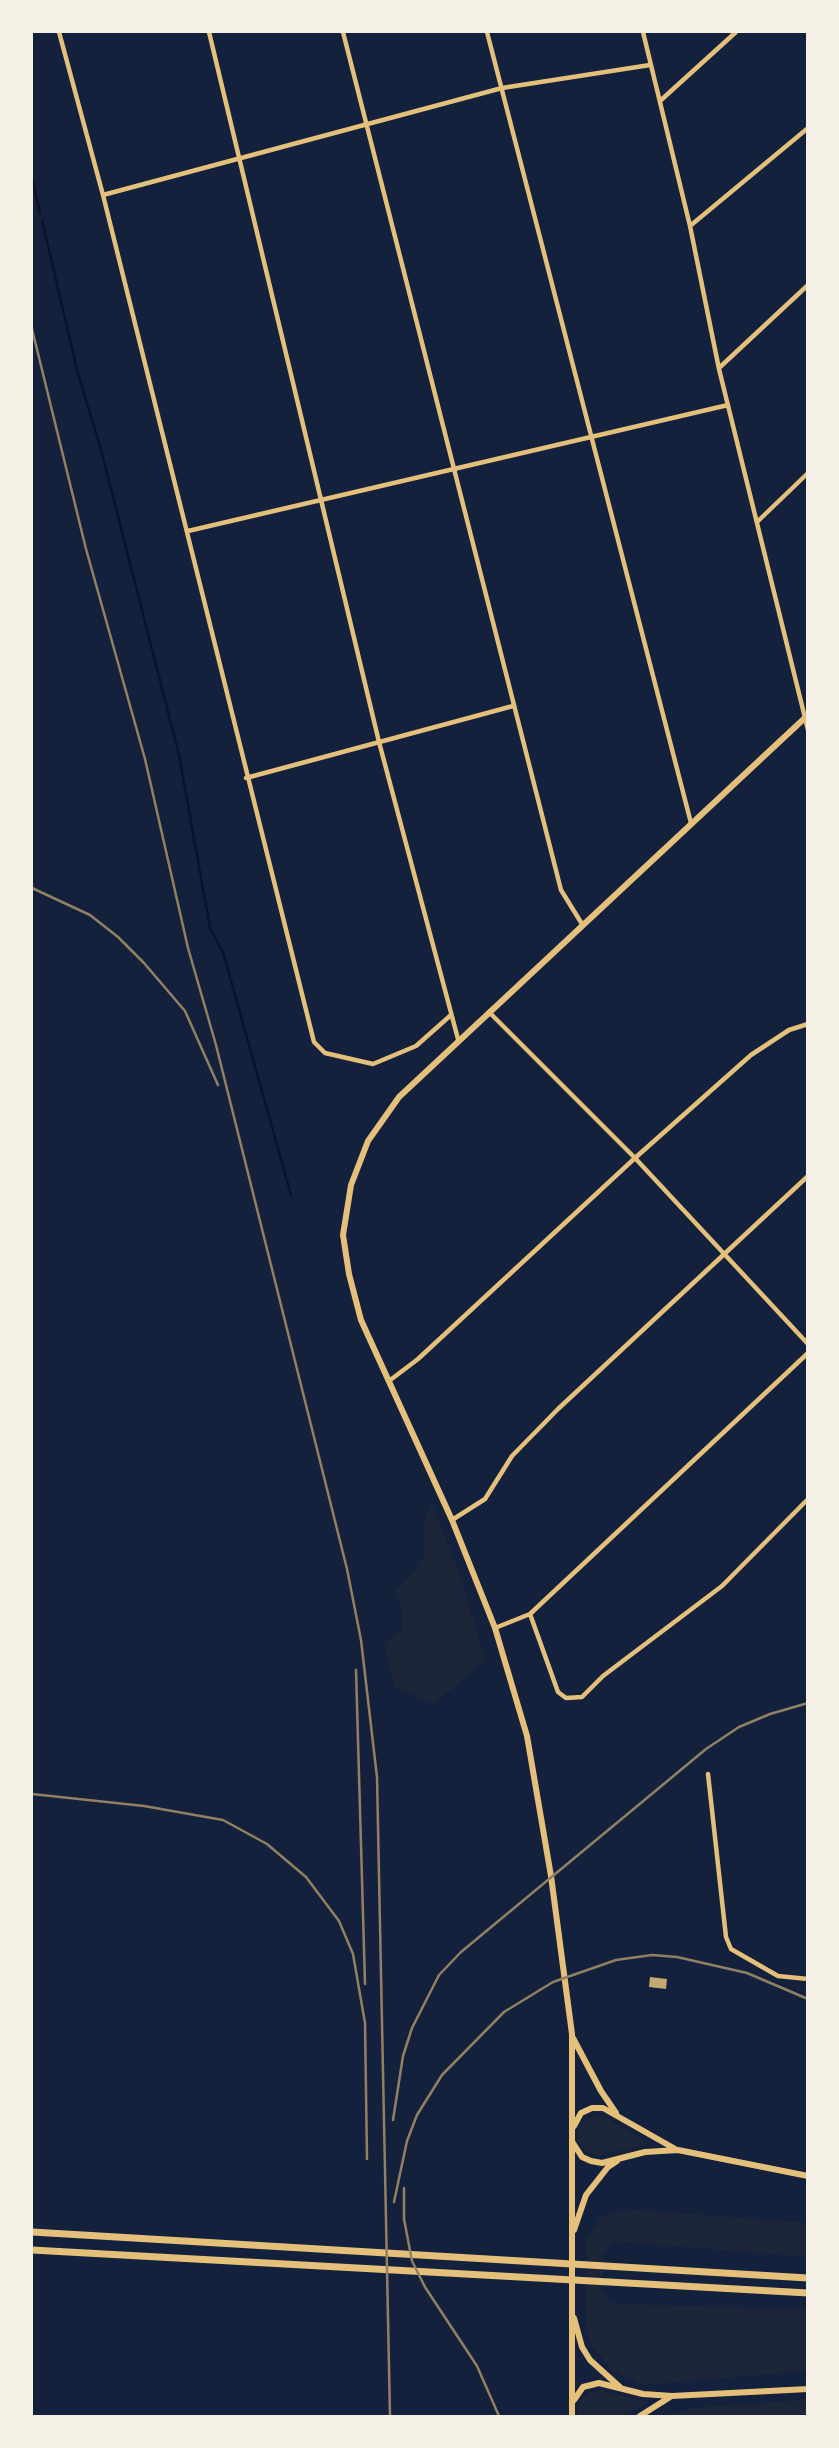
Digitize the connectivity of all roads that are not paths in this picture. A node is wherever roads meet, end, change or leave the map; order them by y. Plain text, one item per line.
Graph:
1 (59, 32) edge
2 (209, 32) edge
3 (344, 32) edge
4 (487, 32) edge
5 (643, 32) edge
6 (736, 32) edge
7 (650, 65) junction
8 (502, 88) junction
9 (660, 101) junction
10 (367, 125) junction
11 (807, 128) edge
12 (240, 160) junction
13 (103, 195) junction
14 (690, 226) junction
15 (807, 285) edge
16 (719, 369) junction
17 (728, 405) junction
18 (592, 436) junction
19 (453, 469) junction
20 (807, 473) edge
21 (320, 502) junction
22 (757, 522) junction
23 (187, 531) junction
24 (513, 706) junction
25 (806, 716) edge
26 (807, 730) edge
27 (379, 742) junction
28 (246, 778) junction
29 (691, 823) junction
30 (582, 924) junction
31 (488, 1011) junction
32 (451, 1015) junction
33 (807, 1024) edge
34 (458, 1039) junction
35 (635, 1158) junction
36 (807, 1176) edge
37 (724, 1255) junction
38 (807, 1344) edge
39 (807, 1353) edge
40 (388, 1382) junction
41 (807, 1499) edge
42 (452, 1520) junction
43 (530, 1614) junction
44 (495, 1628) junction
45 (708, 1774) dead end
46 (807, 1979) edge
47 (572, 2034) junction
48 (618, 2115) junction
49 (571, 2136) junction
50 (678, 2150) junction
51 (625, 2157) junction
52 (807, 2176) edge
53 (32, 2232) edge
54 (572, 2242) junction
55 (32, 2250) edge
56 (807, 2278) edge
57 (807, 2293) edge
58 (571, 2307) junction
59 (807, 2389) edge
60 (625, 2391) junction
61 (672, 2396) junction
62 (573, 2414) edge
63 (640, 2417) edge

1 - 13 street
2 - 12 street
3 - 10 street
4 - 8 street
5 - 7 street
6 - 9 street
7 - 8 street
7 - 9 street
8 - 10 street
8 - 18 street
9 - 14 street
10 - 12 street
10 - 19 street
11 - 14 street
12 - 13 street
12 - 21 street
13 - 23 street
14 - 16 street
15 - 16 street
16 - 17 street
17 - 18 street
17 - 22 street
18 - 19 street
18 - 29 street
19 - 21 street
19 - 24 street
20 - 22 street
21 - 23 street
21 - 27 street
22 - 25 street
23 - 28 street
24 - 27 street
24 - 30 street
25 - 26 street
25 - 29 main road
27 - 28 street
27 - 32 street
28 - 32 street
29 - 30 main road
30 - 31 main road
31 - 34 main road
31 - 35 street
32 - 34 street
33 - 35 street
34 - 40 main road
35 - 37 street
35 - 40 street
36 - 37 street
37 - 38 street
37 - 42 street
39 - 43 street
40 - 42 main road
41 - 43 street
42 - 44 main road
43 - 44 street
44 - 47 main road
45 - 46 street
47 - 48 main road
47 - 49 main road
48 - 49 main road
48 - 50 main road
49 - 51 main road
49 - 54 main road
50 - 51 main road
50 - 52 main road
51 - 54 main road
53 - 56 main road
54 - 58 main road
55 - 57 main road
58 - 60 main road
58 - 62 main road
59 - 61 main road
60 - 61 main road
60 - 62 main road
61 - 63 main road

